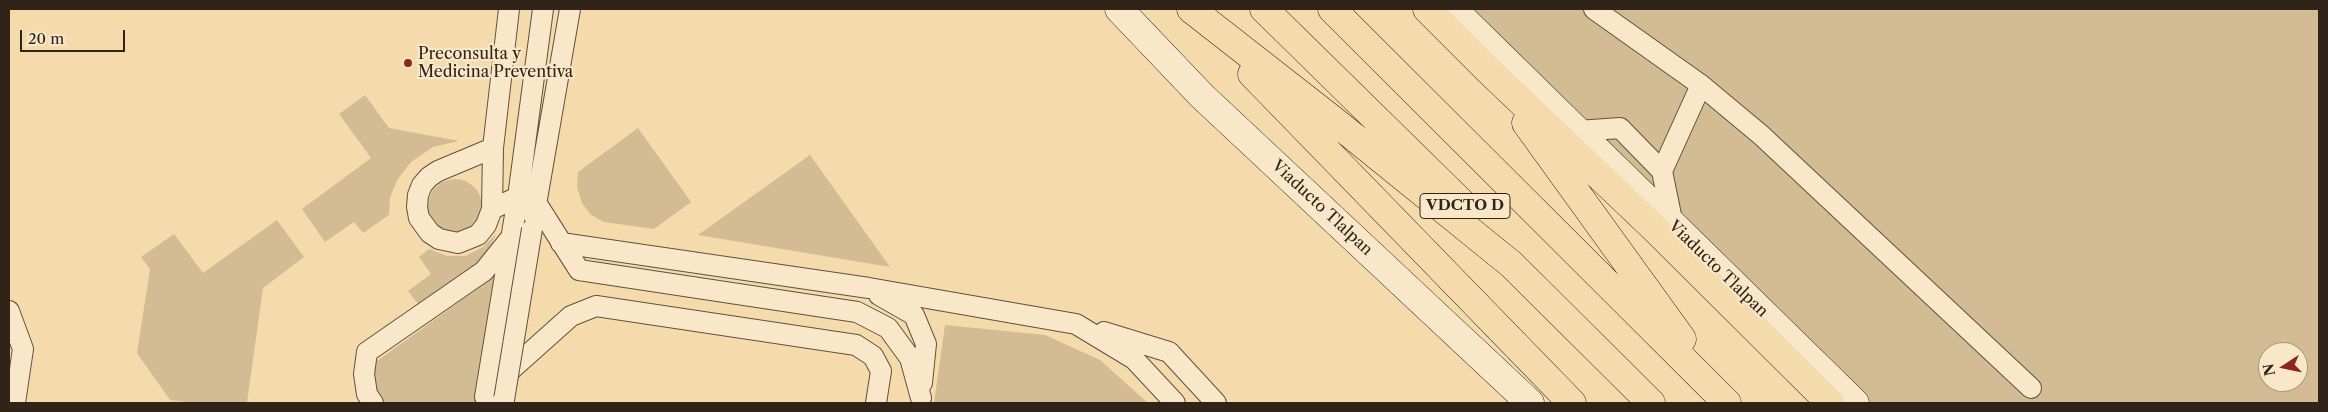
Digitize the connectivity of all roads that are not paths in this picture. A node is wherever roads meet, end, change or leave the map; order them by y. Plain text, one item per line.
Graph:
1 (509, 9) edge
2 (543, 9) edge
3 (570, 9) edge
4 (1119, 9) edge
5 (1190, 9) edge
6 (1264, 9) edge
7 (1332, 9) edge
8 (1427, 9) edge
9 (1453, 9) edge
10 (1594, 9) edge
11 (1620, 17) edge
12 (1488, 70) junction
13 (1701, 85) junction
14 (1578, 131) junction
15 (493, 148) junction
16 (1662, 171) junction
17 (518, 197) junction
18 (537, 204) junction
19 (492, 210) junction
20 (1673, 225) junction
21 (510, 240) junction
22 (561, 243) junction
23 (869, 288) junction
24 (9, 311) edge
25 (1076, 324) junction
26 (2031, 388) dead end
27 (490, 399) edge
28 (921, 401) edge
29 (16, 403) edge
30 (373, 403) edge
31 (876, 403) edge
32 (1175, 403) edge
33 (1216, 403) edge
34 (1530, 403) edge
35 (1572, 403) edge
36 (1651, 403) edge
37 (1668, 403) edge
38 (1727, 403) edge
39 (1830, 403) edge
40 (1855, 403) edge

1 - 15 lane
2 - 17 lane
3 - 18 lane
4 - 34 main road, Viaducto Tlalpan
5 - 35 highway
5 - 36 highway
6 - 37 highway, VDCTO D
7 - 38 highway, VDCTO D
8 - 12 highway
9 - 14 main road, Viaducto Tlalpan
10 - 11 lane
11 - 13 lane
12 - 38 highway
12 - 39 highway
13 - 16 lane
13 - 26 lane
14 - 16 lane
14 - 20 main road, Viaducto Tlalpan
15 - 19 lane
15 - 19 lane
16 - 20 lane
17 - 18 lane
17 - 19 lane
17 - 21 lane
18 - 22 lane
18 - 27 lane, bridge
20 - 40 main road, Viaducto Tlalpan
21 - 27 lane
21 - 30 lane
22 - 23 lane
22 - 28 lane
23 - 25 lane
23 - 28 lane
24 - 29 lane
25 - 32 lane
25 - 33 lane
27 - 31 lane

